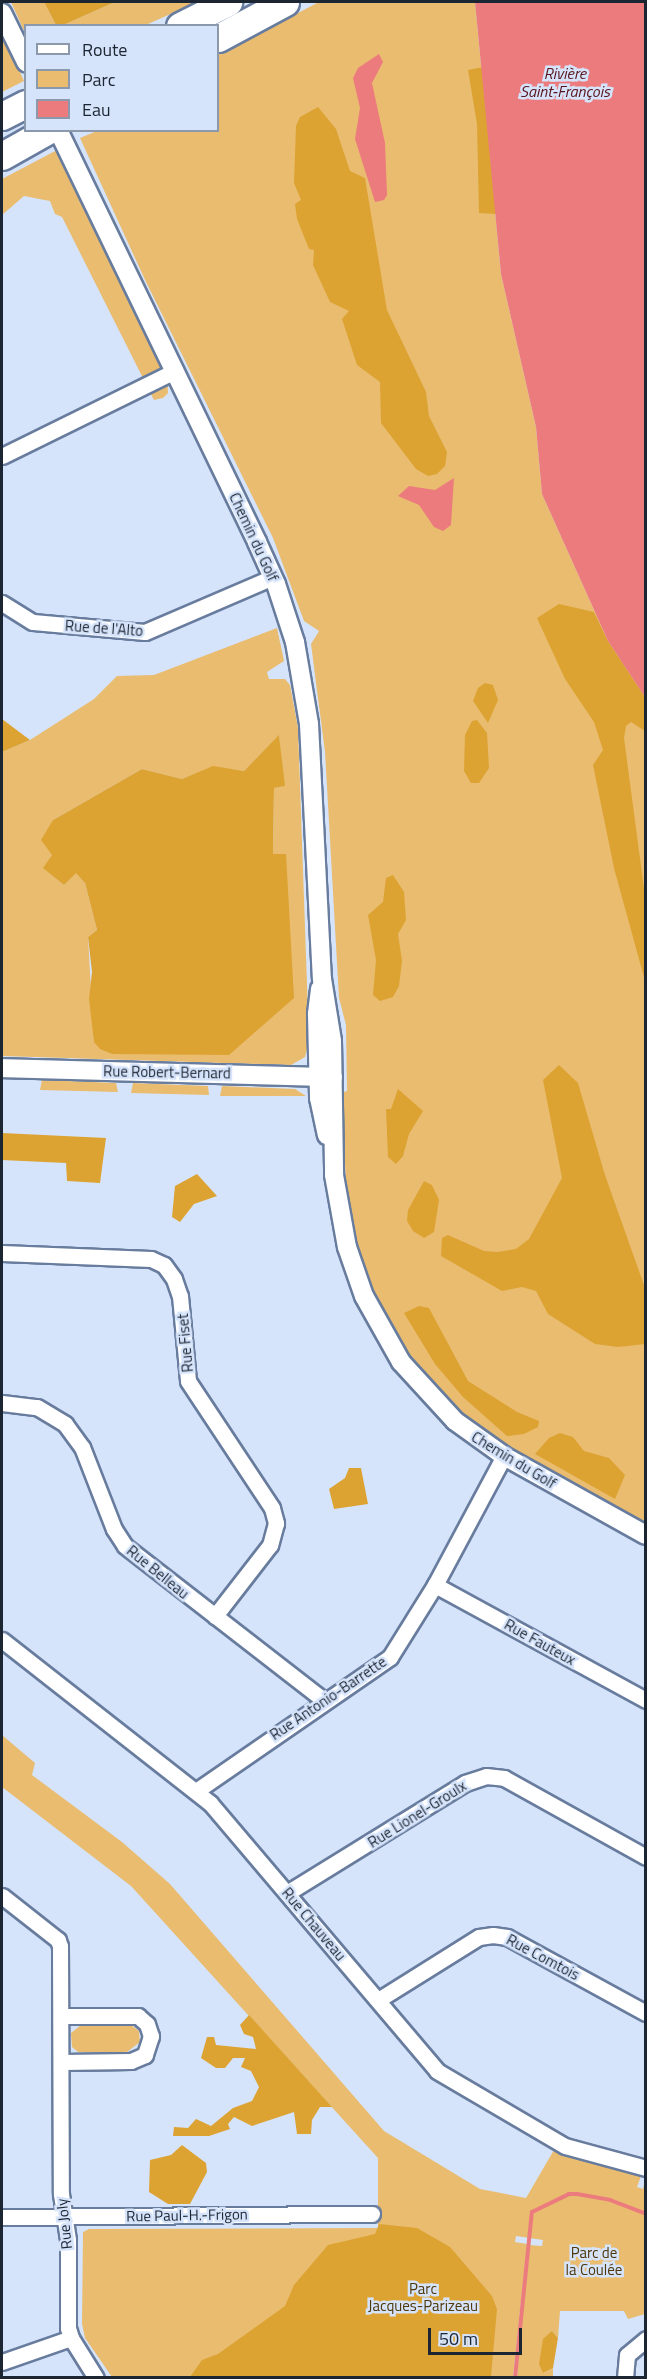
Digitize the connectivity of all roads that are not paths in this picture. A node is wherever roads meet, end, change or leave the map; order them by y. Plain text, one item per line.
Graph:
1 (228, 2) edge
2 (285, 2) edge
3 (2, 13) edge
4 (184, 24) edge
5 (219, 37) edge
6 (24, 58) edge
7 (24, 105) edge
8 (2, 116) edge
9 (59, 132) edge
10 (37, 136) edge
11 (2, 157) edge
12 (175, 371) junction
13 (2, 456) edge
14 (273, 577) junction
15 (2, 603) edge
16 (2, 1068) edge
17 (326, 1076) junction
18 (2, 1253) edge
19 (2, 1403) edge
20 (504, 1456) junction
21 (645, 1535) edge
22 (435, 1585) junction
23 (215, 1616) junction
24 (2, 1640) edge
25 (645, 1700) edge
26 (325, 1701) junction
27 (196, 1791) junction
28 (645, 1857) edge
29 (287, 1893) junction
30 (2, 1896) edge
31 (378, 2000) junction
32 (645, 2013) edge
33 (61, 2016) junction
34 (62, 2062) junction
35 (645, 2168) edge
36 (372, 2214) dead end
37 (2, 2217) edge
38 (64, 2217) junction
39 (70, 2338) junction
40 (645, 2339) edge
41 (2, 2362) edge
42 (96, 2378) edge
43 (626, 2378) edge

1 - 4 highway
2 - 5 highway
3 - 6 street
7 - 8 highway
9 - 12 street, Chemin du Golf
10 - 11 highway
12 - 13 street
12 - 14 street, Chemin du Golf
14 - 15 street, Rue de l'Alto
14 - 17 street, Chemin du Golf
16 - 17 street, Rue Robert-Bernard
17 - 20 street, Chemin du Golf
18 - 23 street, Rue Fiset
19 - 23 street, Rue Belleau
20 - 21 street, Chemin du Golf
20 - 22 street, Rue Antonio-Barrette
22 - 25 street, Rue Fauteux
22 - 26 street, Rue Antonio-Barrette
23 - 26 street, Rue Belleau
24 - 27 street, Rue Chauveau
26 - 27 street, Rue Antonio-Barrette
27 - 29 street, Rue Chauveau
28 - 29 street, Rue Lionel-Groulx
29 - 31 street, Rue Chauveau
30 - 33 street, Rue Joly
31 - 32 street, Rue Comtois
31 - 35 street, Rue Chauveau
33 - 34 street, Rue Joly
33 - 34 street
34 - 38 street, Rue Joly
36 - 38 street, Rue Paul-H.-Frigon
37 - 38 street, Rue Paul-H.-Frigon
38 - 39 street, Rue Joly
39 - 41 street
39 - 42 street
40 - 43 street

